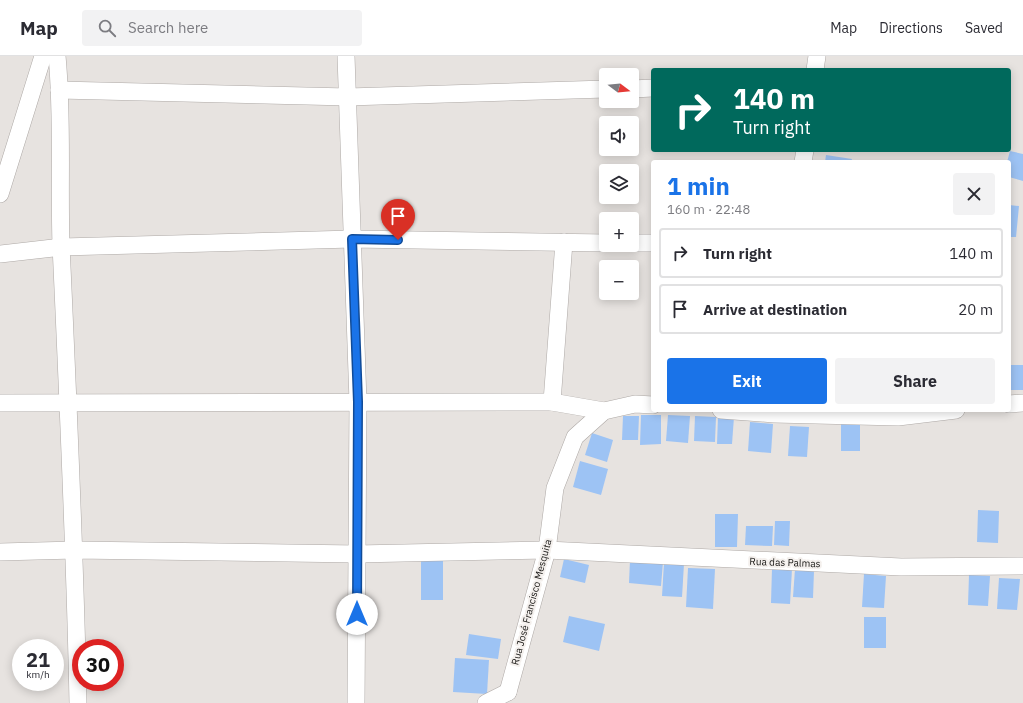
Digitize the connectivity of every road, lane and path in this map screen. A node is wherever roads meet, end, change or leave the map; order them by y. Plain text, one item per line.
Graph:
1 (43, 56) edge
2 (57, 56) edge
3 (346, 56) edge
4 (817, 56) edge
5 (815, 68) edge
6 (651, 88) edge
7 (639, 89) edge
8 (59, 90) junction
9 (599, 90) edge
10 (348, 98) junction
11 (0, 194) edge
12 (352, 239) junction
13 (564, 242) junction
14 (599, 243) edge
15 (639, 243) edge
16 (651, 244) edge
17 (62, 247) junction
18 (0, 254) edge
19 (68, 402) junction
20 (358, 402) junction
21 (552, 402) junction
22 (0, 403) edge
23 (1023, 403) edge
24 (1011, 404) edge
25 (651, 405) edge
26 (604, 411) junction
27 (774, 412) edge
28 (939, 412) edge
29 (75, 550) junction
30 (547, 550) junction
31 (0, 552) edge
32 (358, 554) junction
33 (1023, 566) edge
34 (511, 697) edge
35 (78, 703) edge
36 (356, 703) edge
37 (486, 703) edge

1 - 11 street
2 - 8 street
3 - 10 street
4 - 5 street
6 - 7 street
8 - 10 street
8 - 17 street
9 - 10 street
10 - 12 street
12 - 13 street
12 - 17 street
12 - 20 street
13 - 14 street
13 - 21 street
15 - 16 street
17 - 18 street
17 - 19 street
19 - 20 street
19 - 22 street
19 - 29 street
20 - 21 street
20 - 32 street
21 - 26 street
23 - 24 street
25 - 26 street, Rua José Francisco Mesquita
26 - 30 street, Rua José Francisco Mesquita
27 - 28 street
29 - 31 street, Rua das Palmas
29 - 32 street, Rua das Palmas
29 - 35 street
30 - 32 street, Rua das Palmas
30 - 33 street, Rua das Palmas
30 - 34 street, Rua José Francisco Mesquita
32 - 36 street
34 - 37 street

